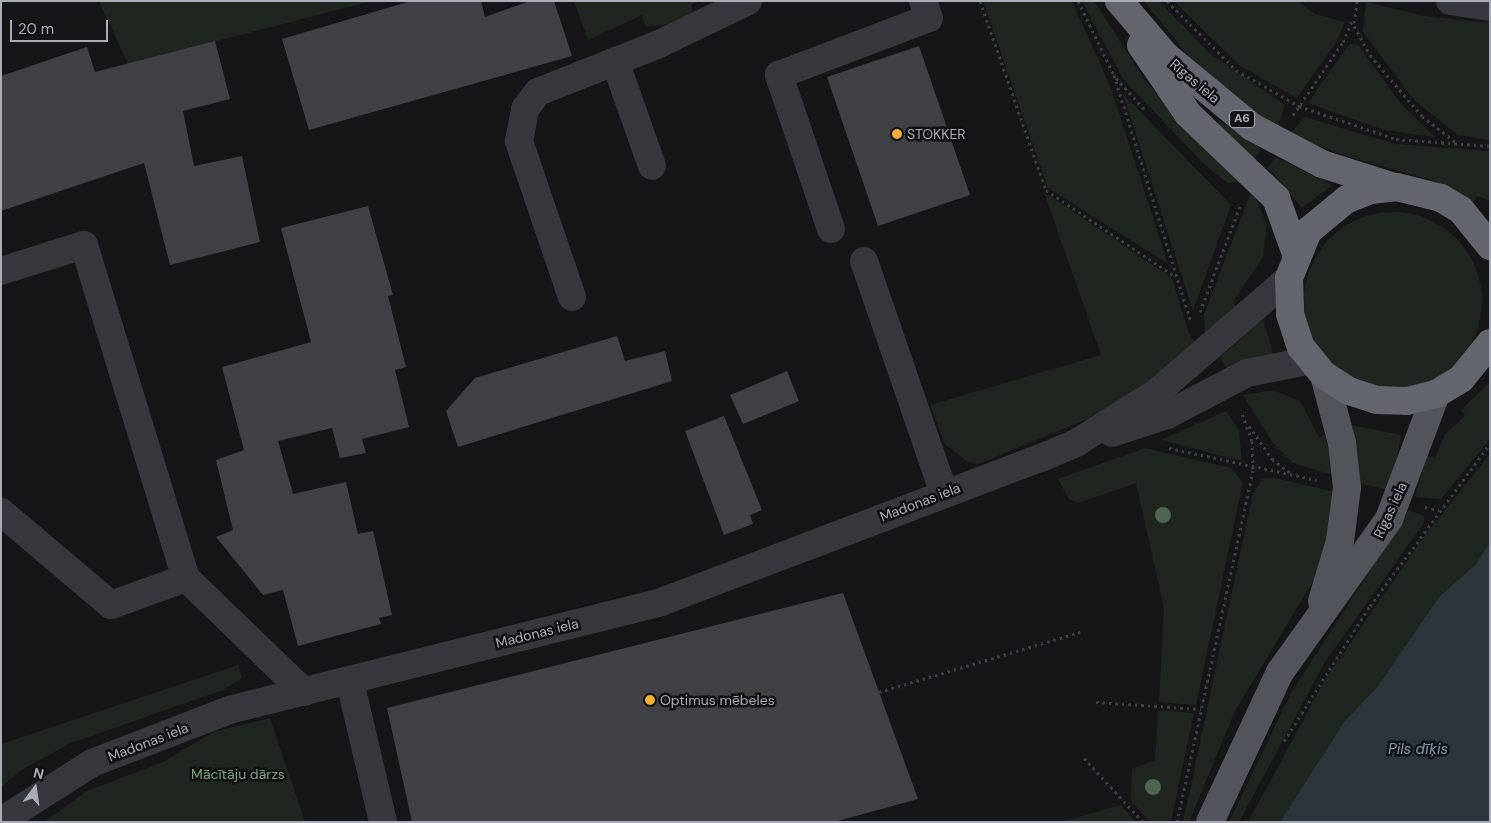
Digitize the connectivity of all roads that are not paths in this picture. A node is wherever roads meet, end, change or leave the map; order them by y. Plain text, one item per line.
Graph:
1 (748, 1) edge
2 (923, 1) edge
3 (1450, 1) edge
4 (1490, 7) edge
5 (616, 61) junction
6 (652, 166) dead end
7 (1397, 187) junction
8 (831, 229) dead end
9 (1486, 233) edge
10 (864, 260) dead end
11 (1292, 266) junction
12 (1, 270) edge
13 (572, 297) dead end
14 (1490, 343) edge
15 (1318, 368) junction
16 (1436, 394) junction
17 (1076, 443) junction
18 (944, 493) junction
19 (1, 512) edge
20 (186, 578) junction
21 (1319, 612) junction
22 (350, 682) junction
23 (304, 692) junction
24 (1, 821) edge
25 (383, 822) edge
26 (1210, 822) edge

1 - 5 street
2 - 8 street
3 - 4 street
5 - 6 street
5 - 13 street
7 - 9 highway, A6
7 - 11 highway, A6
7 - 11 highway, Rīgas iela / A6
10 - 18 street
11 - 15 highway, A6
11 - 17 street, Madonas iela
12 - 20 street
14 - 16 highway, A6
15 - 16 highway, A6
15 - 17 street, Madonas iela
15 - 21 main road, Rīgas iela
16 - 21 main road, Rīgas iela
17 - 18 street, Madonas iela
18 - 22 street, Madonas iela
19 - 20 street
20 - 23 street
21 - 26 main road, Rīgas iela
22 - 23 street, Madonas iela
22 - 25 street
23 - 24 street, Madonas iela

